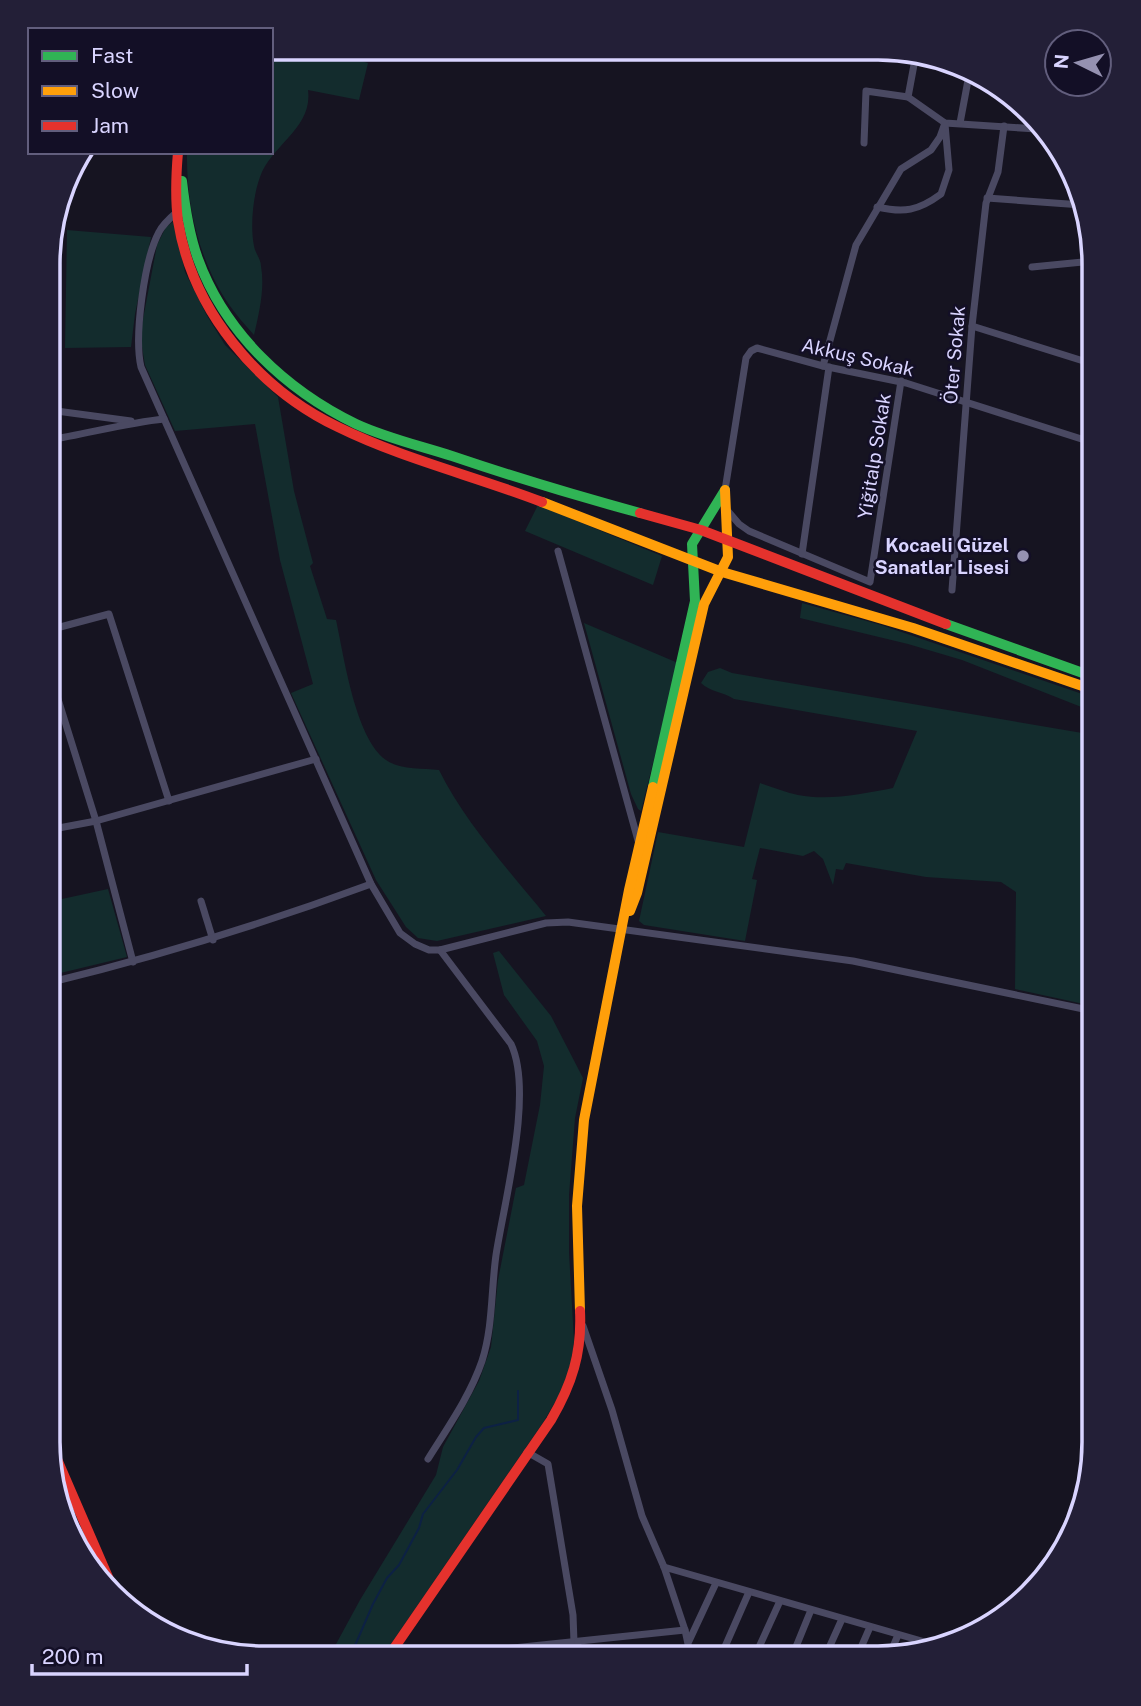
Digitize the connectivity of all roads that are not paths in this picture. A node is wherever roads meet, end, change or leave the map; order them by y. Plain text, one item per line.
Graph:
1 (914, 63) edge
2 (968, 81) edge
3 (908, 97) junction
4 (945, 123) junction
5 (960, 123) junction
6 (1004, 125) junction
7 (1030, 128) edge
8 (864, 143) dead end
9 (180, 154) edge
10 (180, 154) edge
11 (987, 198) junction
12 (1073, 204) edge
13 (877, 207) junction
14 (177, 212) junction
15 (1082, 262) edge
16 (1032, 267) dead end
17 (972, 326) junction
18 (1082, 360) edge
19 (826, 366) junction
20 (901, 381) junction
21 (966, 403) junction
22 (60, 412) edge
23 (164, 419) junction
24 (135, 422) junction
25 (60, 438) edge
26 (1082, 439) edge
27 (725, 490) junction
28 (727, 510) junction
29 (701, 530) junction
30 (728, 540) junction
31 (558, 551) dead end
32 (802, 554) junction
33 (693, 561) junction
34 (721, 572) junction
35 (870, 582) junction
36 (952, 590) dead end
37 (875, 599) junction
38 (60, 628) edge
39 (1082, 673) edge
40 (1082, 686) edge
41 (60, 706) edge
42 (316, 759) junction
43 (169, 801) junction
44 (96, 821) junction
45 (60, 828) edge
46 (640, 844) junction
47 (371, 884) junction
48 (201, 901) dead end
49 (624, 928) junction
50 (213, 940) junction
51 (440, 950) junction
52 (133, 962) junction
53 (60, 980) edge
54 (1081, 1009) edge
55 (582, 1325) junction
56 (527, 1452) junction
57 (428, 1459) dead end
58 (61, 1468) edge
59 (664, 1567) junction
60 (105, 1571) edge
61 (716, 1583) junction
62 (749, 1592) junction
63 (780, 1601) junction
64 (811, 1610) junction
65 (842, 1619) junction
66 (870, 1627) junction
67 (685, 1630) junction
68 (898, 1635) junction
69 (689, 1641) junction
70 (576, 1642) junction
71 (921, 1642) edge
72 (395, 1646) edge
73 (536, 1646) edge
74 (576, 1646) edge
75 (690, 1646) edge
76 (725, 1646) edge
77 (759, 1646) edge
78 (796, 1646) edge
79 (830, 1646) edge
80 (862, 1646) edge
81 (893, 1646) edge

1 - 3 street
2 - 5 street
3 - 4 street
3 - 8 street
4 - 5 street
4 - 13 street
4 - 13 street
5 - 6 street
6 - 7 street
6 - 11 street, Öter Sokak
9 - 14 main road
10 - 29 main road
11 - 12 street
11 - 17 street, Öter Sokak
13 - 19 street
14 - 23 street
14 - 33 main road
15 - 16 street
17 - 18 street
17 - 21 street, Öter Sokak
19 - 20 street, Akkuş Sokak
19 - 27 street, Akkuş Sokak
19 - 32 street
20 - 21 street, Akkuş Sokak
20 - 35 street, Yiğitalp Sokak
21 - 26 street, Akkuş Sokak
21 - 36 street, Öter Sokak
22 - 24 street
23 - 24 street
23 - 42 street
24 - 25 street
27 - 28 main road
27 - 29 main road
28 - 30 main road
28 - 32 street
29 - 30 main road
29 - 33 main road
30 - 34 main road
30 - 37 main road
31 - 46 street
32 - 35 street
33 - 34 main road
33 - 46 main road
34 - 40 main road
34 - 49 main road
35 - 37 street
37 - 39 main road
38 - 43 street
41 - 44 street
42 - 43 street
42 - 47 street
43 - 44 street
44 - 45 street
44 - 52 street
46 - 49 main road
47 - 50 street
47 - 51 street
48 - 50 street
49 - 51 street
49 - 54 street
49 - 55 main road
50 - 52 street
51 - 57 street
52 - 53 street
55 - 56 main road
55 - 59 street
56 - 70 street
56 - 72 main road
58 - 60 main road
59 - 61 street
59 - 67 street
61 - 62 street
61 - 69 street
62 - 63 street
62 - 76 street
63 - 64 street
63 - 77 street
64 - 65 street
64 - 78 street
65 - 66 street
65 - 79 street
66 - 68 street
66 - 80 street
67 - 69 street
67 - 70 street
68 - 71 street
68 - 81 street
69 - 75 street
70 - 73 street
70 - 74 street

